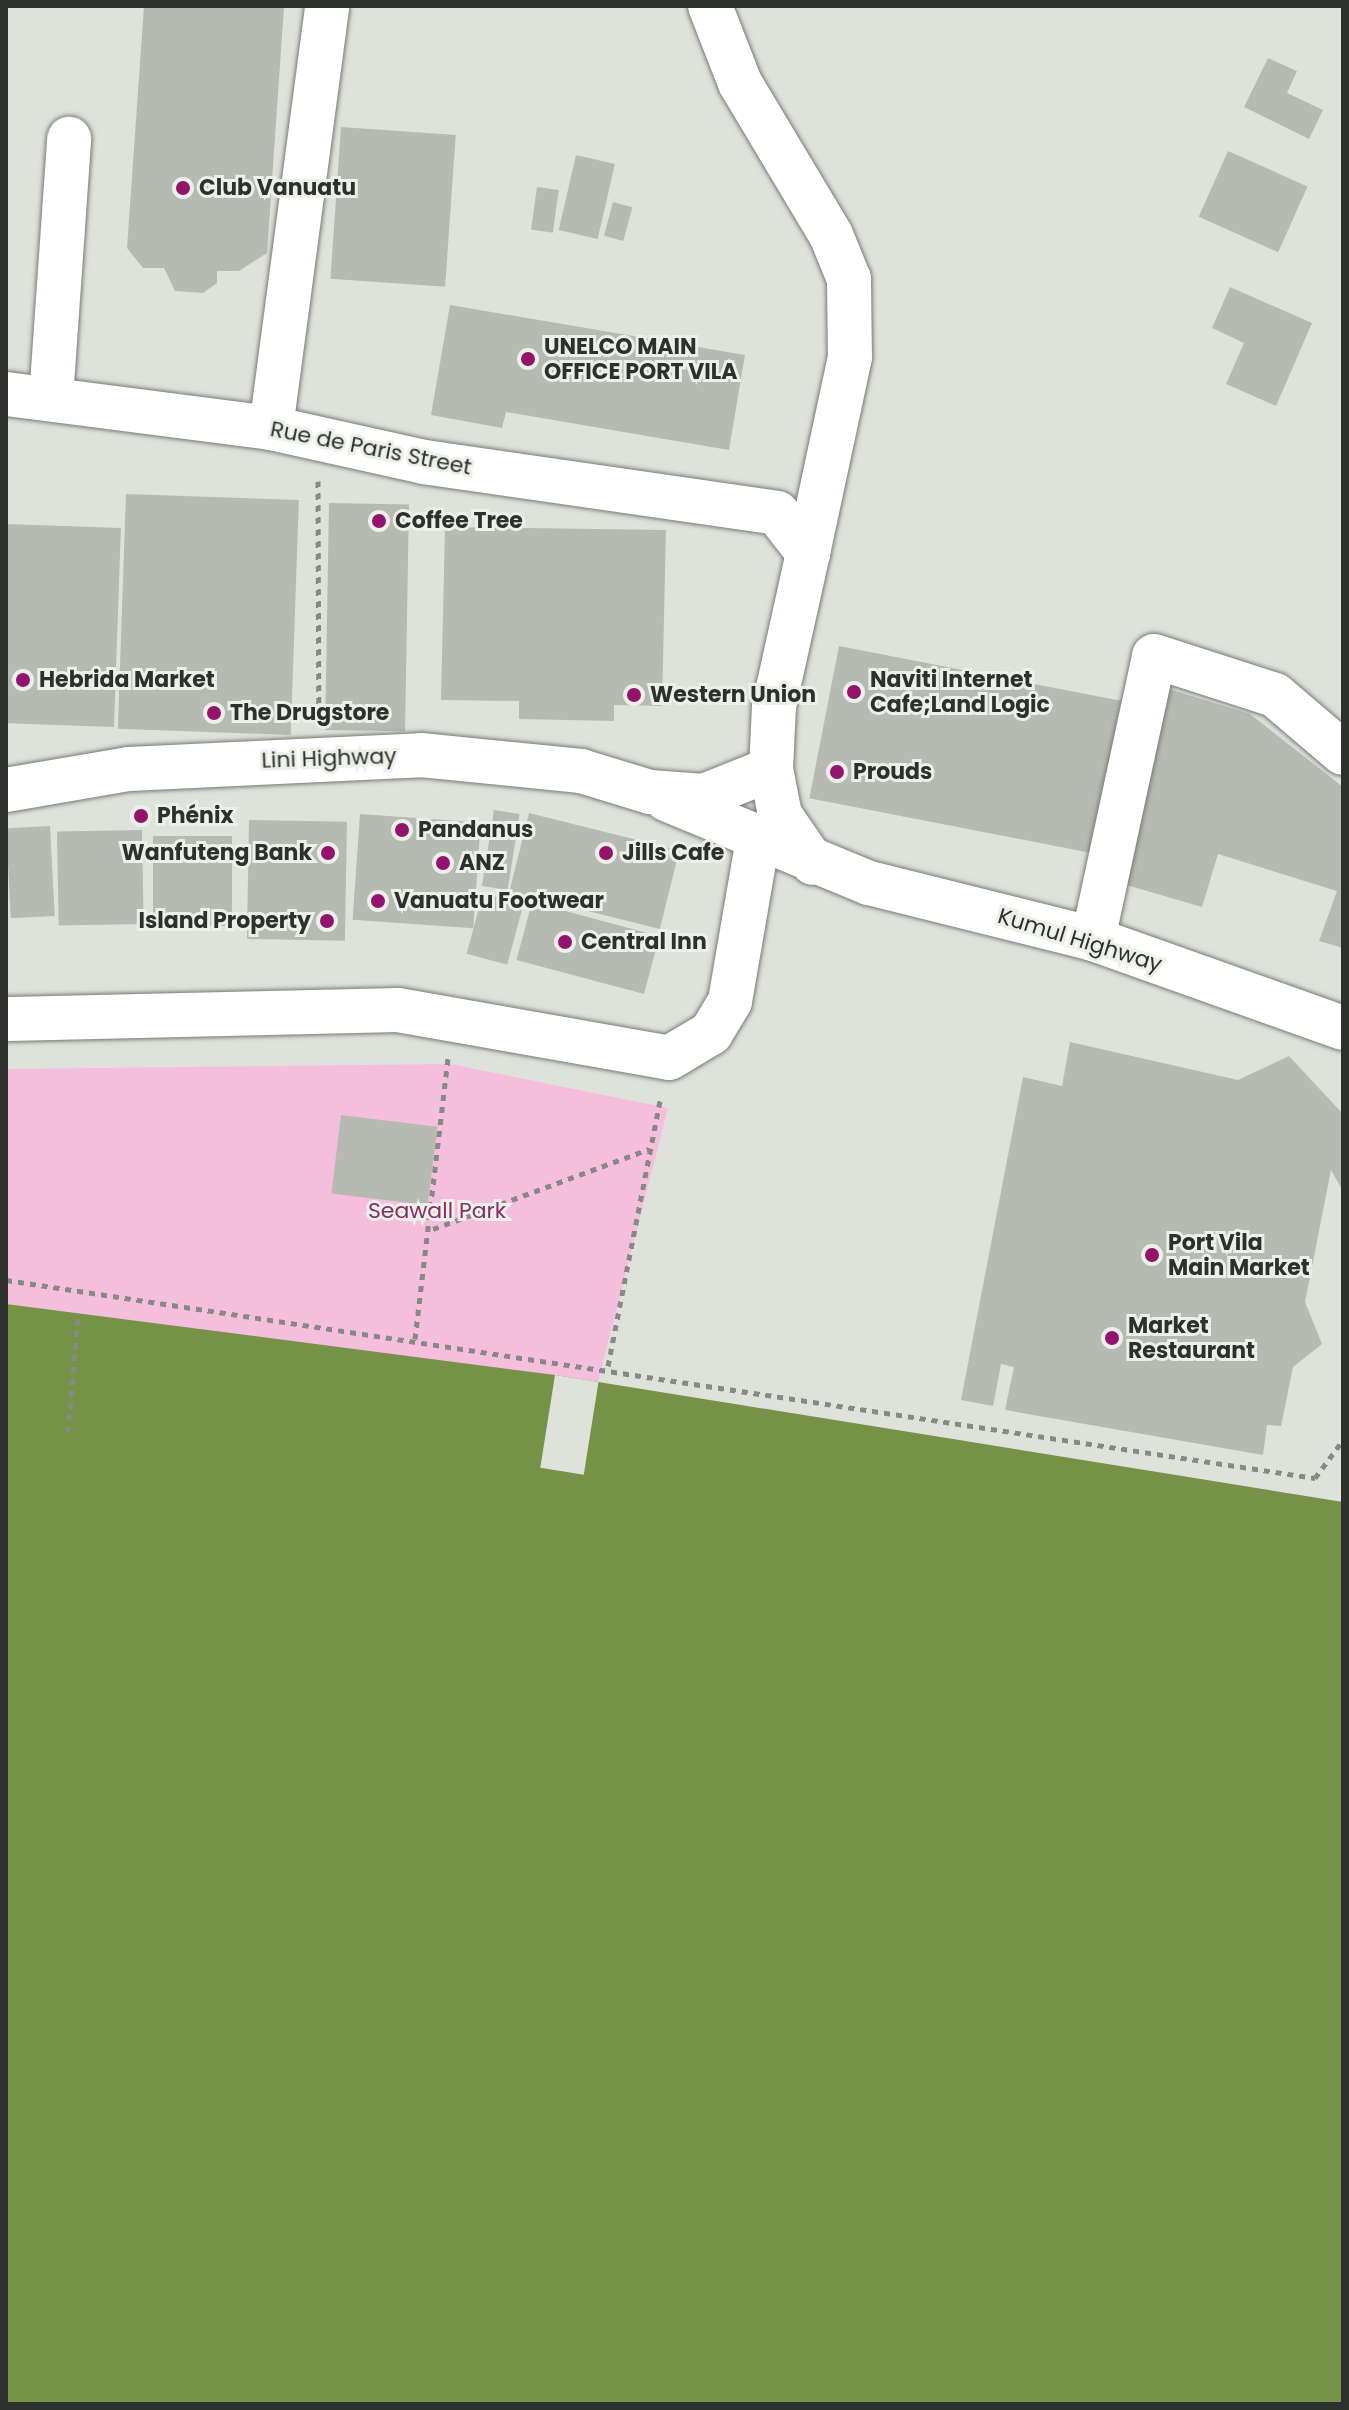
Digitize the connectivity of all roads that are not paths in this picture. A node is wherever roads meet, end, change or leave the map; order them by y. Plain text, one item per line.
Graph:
1 (710, 6) edge
2 (327, 8) edge
3 (69, 139) dead end
4 (6, 394) edge
5 (51, 399) junction
6 (271, 428) junction
7 (832, 431) junction
8 (735, 503) junction
9 (801, 539) junction
10 (1343, 753) edge
11 (771, 769) junction
12 (6, 790) edge
13 (650, 792) junction
14 (758, 839) junction
15 (813, 863) junction
16 (1093, 939) junction
17 (6, 1019) edge
18 (1343, 1028) edge

1 - 7 street
2 - 6 street
3 - 5 street
4 - 5 street, Rue de Paris Street
5 - 6 street, Rue de Paris Street
6 - 8 street, Rue de Paris Street
7 - 8 street, Rue de Paris Street
7 - 9 street
8 - 9 street, Rue de Paris Street
9 - 11 street
10 - 16 street
11 - 13 street, Lini Highway
11 - 15 street
12 - 13 street, Lini Highway
13 - 14 street, Lini Highway
14 - 15 street, Lini Highway
14 - 17 street
15 - 16 street, Kumul Highway
16 - 18 street, Kumul Highway

